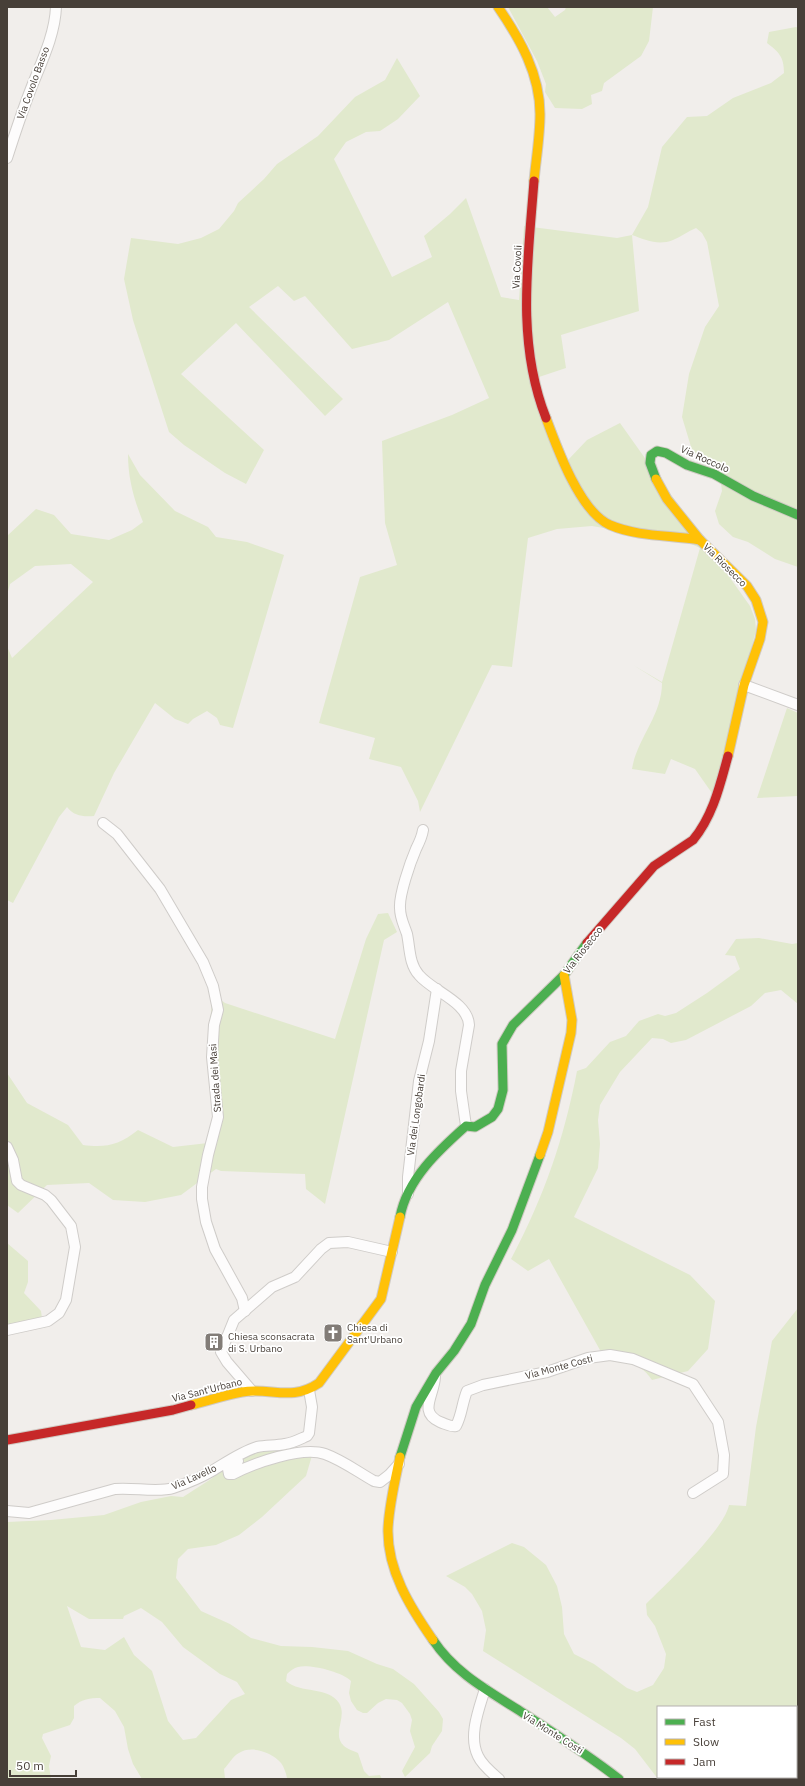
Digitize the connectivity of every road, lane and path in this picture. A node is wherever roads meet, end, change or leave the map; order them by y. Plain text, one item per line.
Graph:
1 (56, 7) edge
2 (498, 7) edge
3 (7, 158) edge
4 (798, 515) edge
5 (602, 521) joint
6 (700, 540) junction
7 (744, 685) junction
8 (798, 705) edge
9 (103, 823) dead end
10 (423, 830) dead end
11 (564, 975) junction
12 (437, 989) junction
13 (466, 1126) junction
14 (7, 1147) edge
15 (408, 1194) junction
16 (392, 1252) junction
17 (245, 1311) junction
18 (7, 1330) edge
19 (436, 1373) junction
20 (309, 1390) junction
21 (252, 1391) junction
22 (7, 1440) edge
23 (252, 1450) junction
24 (399, 1464) junction
25 (693, 1494) dead end
26 (7, 1511) edge
27 (485, 1689) junction
28 (499, 1779) edge
29 (619, 1779) edge

1 - 3 street, Via Covolo Basso
2 - 5 street, Via Covoli
4 - 6 street, Via Roccolo
5 - 6 street, Via Riosecco
6 - 7 street, Via Riosecco
7 - 8 street
7 - 11 street, Via Riosecco
9 - 17 street, Strada dei Masi
10 - 12 street
11 - 13 street, Via Riosecco
11 - 19 street, Via Monte Costi
12 - 13 street
12 - 15 street, Via dei Longobardi
13 - 15 street, Via Riosecco
14 - 18 street
15 - 16 street
16 - 17 street
16 - 20 street
17 - 21 street
19 - 24 street, Via Monte Costi
19 - 25 street, Via Monte Costi
20 - 21 street, Via Sant'Urbano
20 - 23 street, Via Lavello
21 - 22 street, Via Sant'Urbano
23 - 24 street
23 - 26 street, Via Lavello
24 - 27 street, Via Monte Costi
27 - 28 street
27 - 29 street, Via Monte Costi

